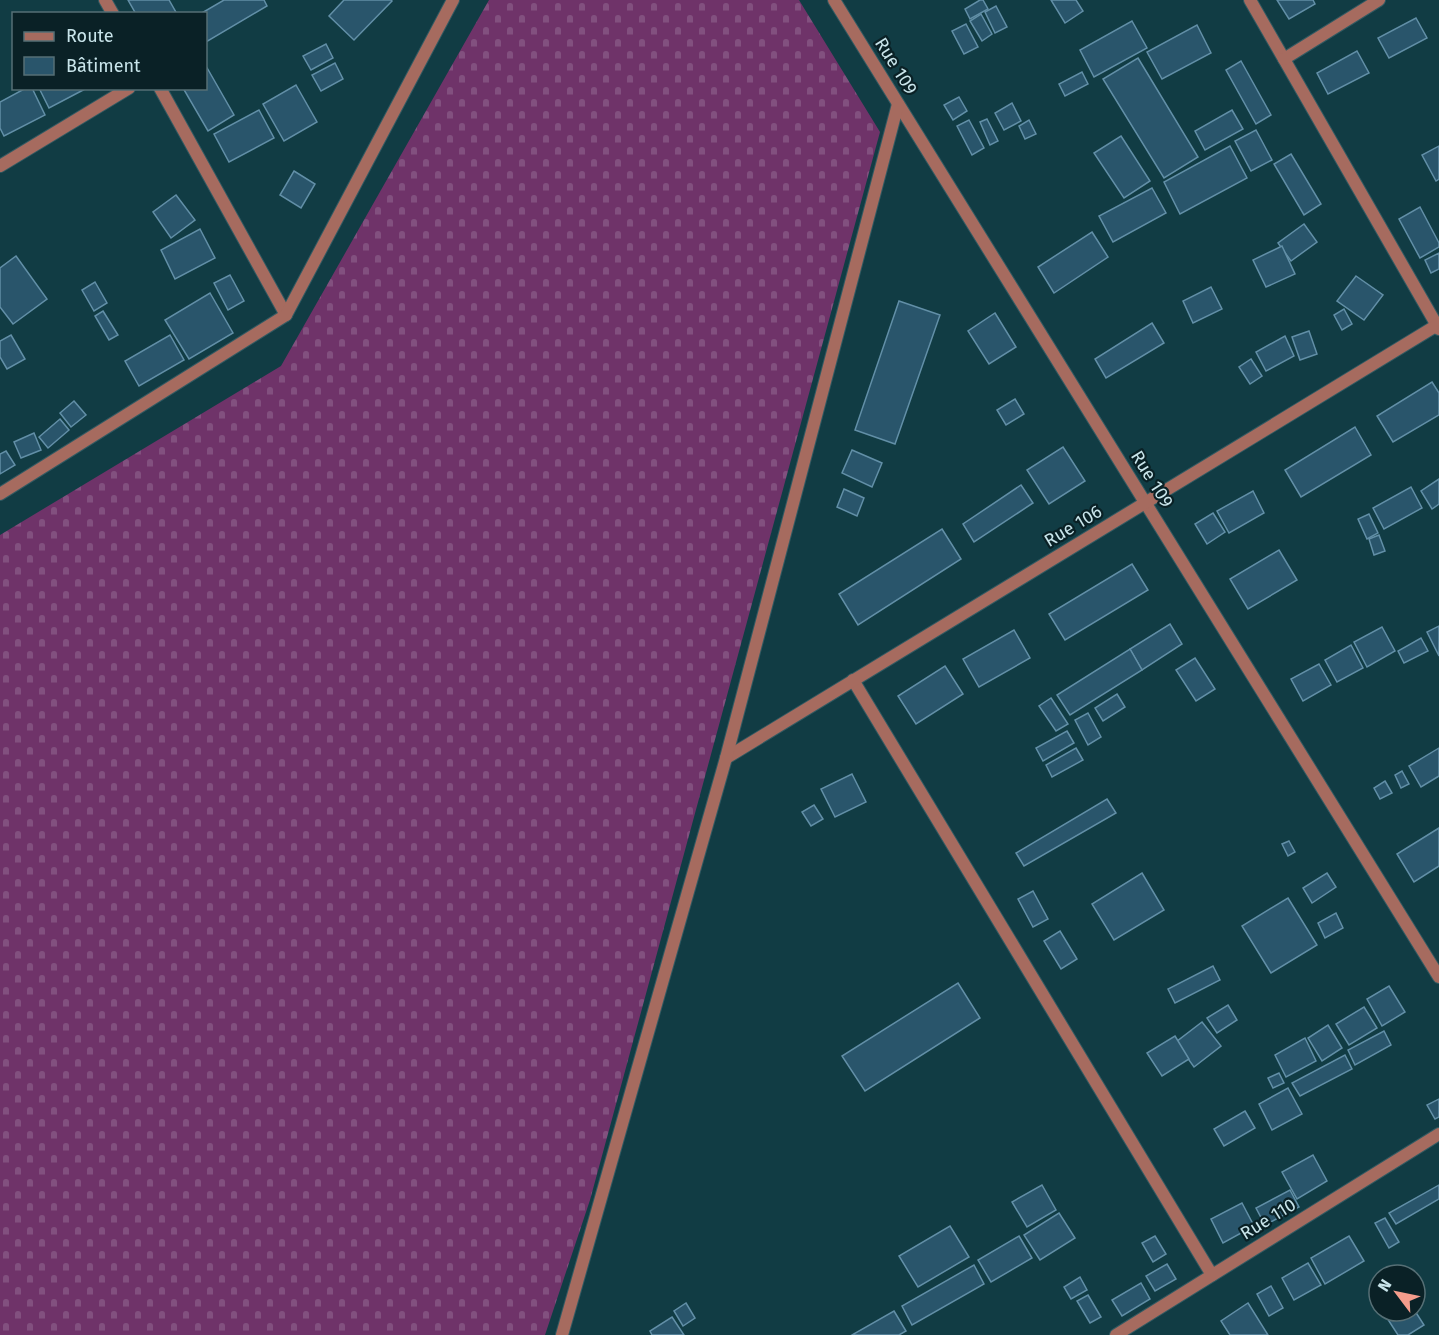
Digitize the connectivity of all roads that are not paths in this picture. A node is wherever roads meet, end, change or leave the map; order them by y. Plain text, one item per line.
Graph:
1 (438, 0) edge
2 (453, 0) edge
3 (834, 0) edge
4 (1250, 0) edge
5 (1379, 0) edge
6 (446, 14) junction
7 (1284, 59) junction
8 (126, 90) edge
9 (161, 90) edge
10 (898, 104) junction
11 (0, 166) edge
12 (286, 315) junction
13 (1438, 326) edge
14 (0, 494) edge
15 (1145, 503) junction
16 (853, 680) junction
17 (726, 758) junction
18 (1439, 977) edge
19 (1439, 1134) edge
20 (1212, 1275) junction
21 (562, 1335) edge
22 (1116, 1335) edge

1 - 6 street
2 - 6 street
3 - 10 street, Rue 109
4 - 7 street
5 - 7 street
6 - 12 street
7 - 13 street
8 - 11 street
9 - 12 street
10 - 15 street, Rue 109
10 - 17 street
12 - 14 street
13 - 15 street, Rue 106
15 - 16 street, Rue 106
15 - 18 street, Rue 109
16 - 17 street, Rue 106
16 - 20 street
17 - 21 street
19 - 20 street, Rue 110
20 - 22 street, Rue 110

